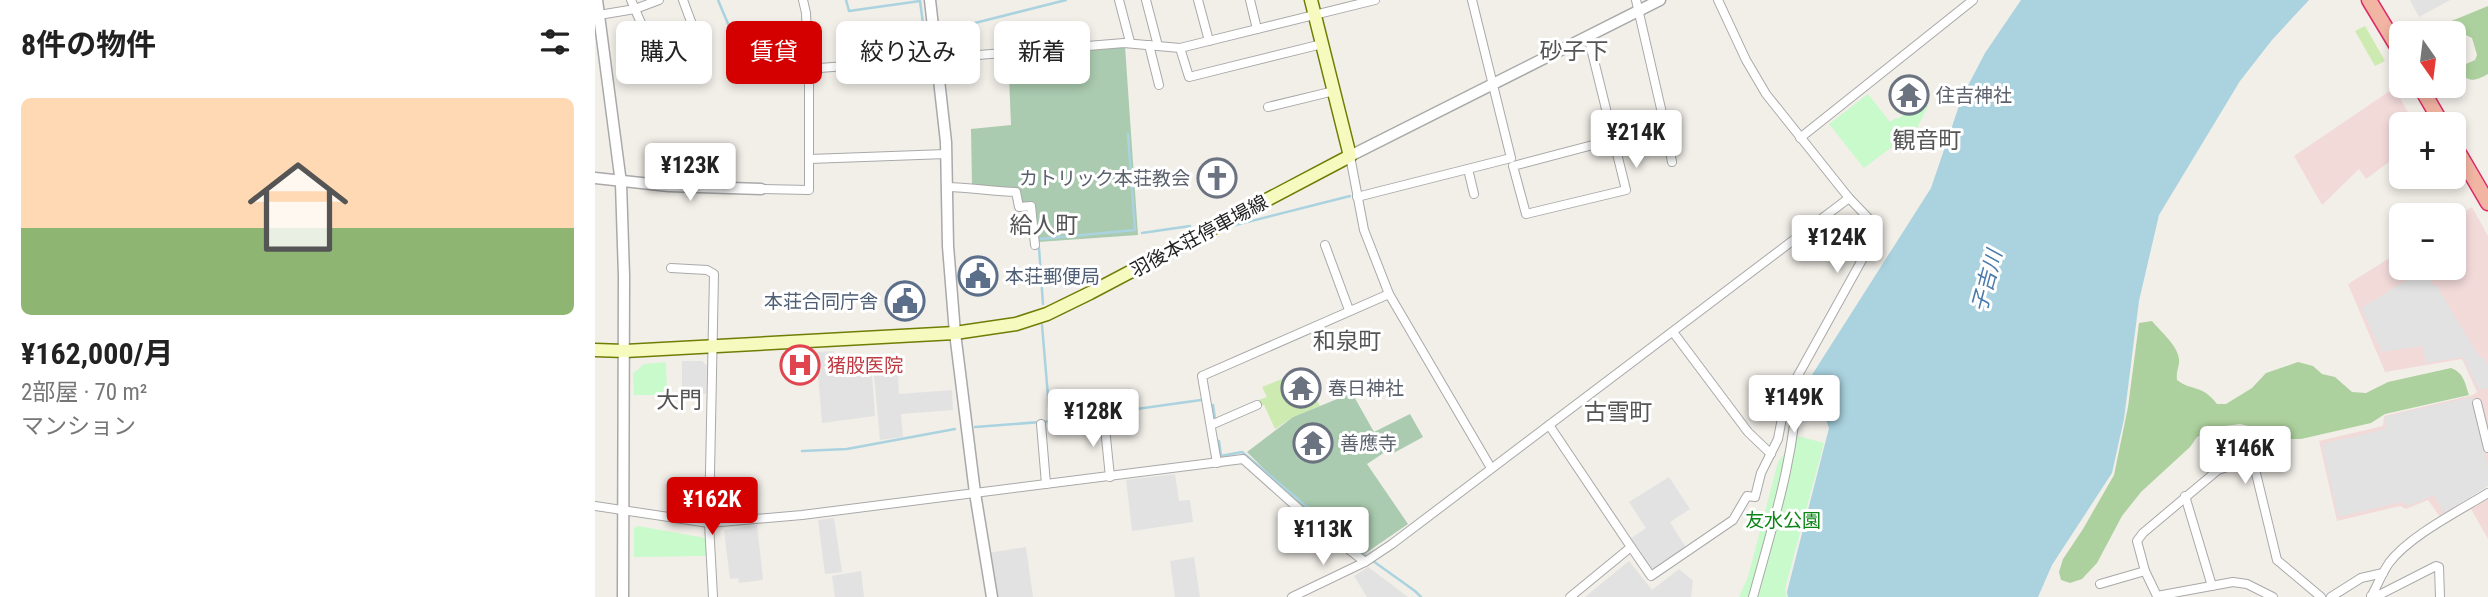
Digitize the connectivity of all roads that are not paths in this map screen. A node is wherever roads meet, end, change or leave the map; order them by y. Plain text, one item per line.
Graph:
1 (597, 0) edge
2 (631, 0) edge
3 (659, 0) edge
4 (683, 0) edge
5 (803, 0) edge
6 (930, 0) edge
7 (1119, 0) edge
8 (1146, 0) edge
9 (1198, 0) edge
10 (1250, 0) edge
11 (1311, 0) edge
12 (1375, 0) edge
13 (1472, 0) edge
14 (1660, 0) edge
15 (1717, 0) edge
16 (1973, 0) edge
17 (2369, 0) edge
18 (1637, 6) edge
19 (635, 9) junction
20 (599, 15) junction
21 (1314, 15) junction
22 (640, 21) edge
23 (691, 21) edge
24 (806, 21) edge
25 (933, 21) edge
26 (1257, 29) junction
27 (2389, 32) edge
28 (1588, 36) junction
29 (1209, 41) junction
30 (1130, 42) junction
31 (1322, 44) junction
32 (1153, 45) junction
33 (1181, 48) junction
34 (980, 54) edge
35 (600, 57) edge
36 (1495, 83) junction
37 (808, 84) edge
38 (939, 84) edge
39 (1159, 85) dead end
40 (1334, 91) junction
41 (1268, 107) dead end
42 (1665, 126) junction
43 (1613, 138) junction
44 (1800, 138) junction
45 (946, 154) junction
46 (1350, 156) junction
47 (810, 159) junction
48 (1672, 162) dead end
49 (2466, 165) edge
50 (1468, 169) junction
51 (595, 178) edge
52 (621, 183) junction
53 (947, 187) junction
54 (761, 189) joint
55 (1474, 194) dead end
56 (1357, 197) junction
57 (1849, 198) junction
58 (2487, 198) edge
59 (1035, 245) dead end
60 (1325, 246) dead end
61 (671, 268) dead end
62 (1389, 293) junction
63 (1349, 310) junction
64 (1673, 332) junction
65 (955, 333) junction
66 (713, 346) junction
67 (595, 350) edge
68 (625, 351) junction
69 (1798, 374) junction
70 (2477, 403) dead end
71 (1257, 405) dead end
72 (1104, 418) dead end
73 (1041, 424) dead end
74 (1211, 425) junction
75 (1549, 425) junction
76 (2488, 447) edge
77 (1771, 454) junction
78 (1217, 463) junction
79 (1491, 468) junction
80 (1110, 477) junction
81 (1046, 484) junction
82 (975, 493) junction
83 (2488, 493) edge
84 (2185, 496) junction
85 (595, 506) edge
86 (623, 511) junction
87 (709, 523) junction
88 (1631, 547) junction
89 (1365, 562) junction
90 (2145, 571) junction
91 (2383, 573) junction
92 (2100, 584) dead end
93 (2212, 586) junction
94 (624, 597) edge
95 (713, 597) edge
96 (992, 597) edge
97 (1292, 597) edge
98 (1570, 597) edge
99 (1753, 597) edge
100 (2273, 597) edge
101 (2321, 597) edge
102 (2331, 597) edge
103 (2371, 597) edge
104 (2440, 597) edge

1 - 20 street
2 - 19 street
3 - 19 street
4 - 23 street
5 - 24 street
6 - 25 street
7 - 30 street
8 - 32 street
9 - 29 street
10 - 26 street
11 - 21 main road
12 - 21 street
13 - 36 street
14 - 18 street
15 - 44 street
16 - 44 street
17 - 27 highway
18 - 28 street
18 - 42 street
19 - 20 street
19 - 22 street
20 - 35 street
21 - 26 street
21 - 31 main road
26 - 29 street
28 - 36 street
28 - 43 street
29 - 33 street
30 - 32 street
30 - 34 street
31 - 33 street
31 - 40 main road
32 - 33 street
32 - 39 street
35 - 52 street
36 - 46 street
36 - 50 street
37 - 47 street
38 - 45 street
40 - 41 street
40 - 46 main road
42 - 43 street
42 - 48 street
43 - 43 street
44 - 57 street
45 - 47 street
45 - 53 street
46 - 56 street
46 - 65 main road, 羽後本荘停車場線
47 - 54 street
49 - 58 highway
50 - 55 street
50 - 56 street
51 - 52 street
52 - 54 street
52 - 68 street
53 - 59 street
53 - 65 street
56 - 62 street
57 - 64 street
57 - 69 street
60 - 63 street
61 - 66 street
62 - 63 street
62 - 79 street
63 - 74 street
64 - 75 street
64 - 77 street
65 - 66 main road, 羽後本荘停車場線
65 - 82 street
66 - 68 main road, 羽後本荘停車場線
66 - 87 street
67 - 68 main road, 羽後本荘停車場線
68 - 86 street
69 - 77 street
69 - 99 street
70 - 76 street
71 - 74 street
72 - 80 street
73 - 81 street
74 - 78 street
75 - 79 street
75 - 88 street
77 - 88 street
78 - 80 street
78 - 89 street
79 - 89 street
80 - 81 street
81 - 82 street
82 - 87 street
82 - 96 street
83 - 91 street
84 - 90 street
84 - 93 street
84 - 101 street
85 - 86 street
86 - 87 street
86 - 94 street
87 - 95 street
88 - 98 street
89 - 97 street
90 - 92 street
90 - 93 street
91 - 102 street
91 - 103 street
93 - 100 street
103 - 104 street

